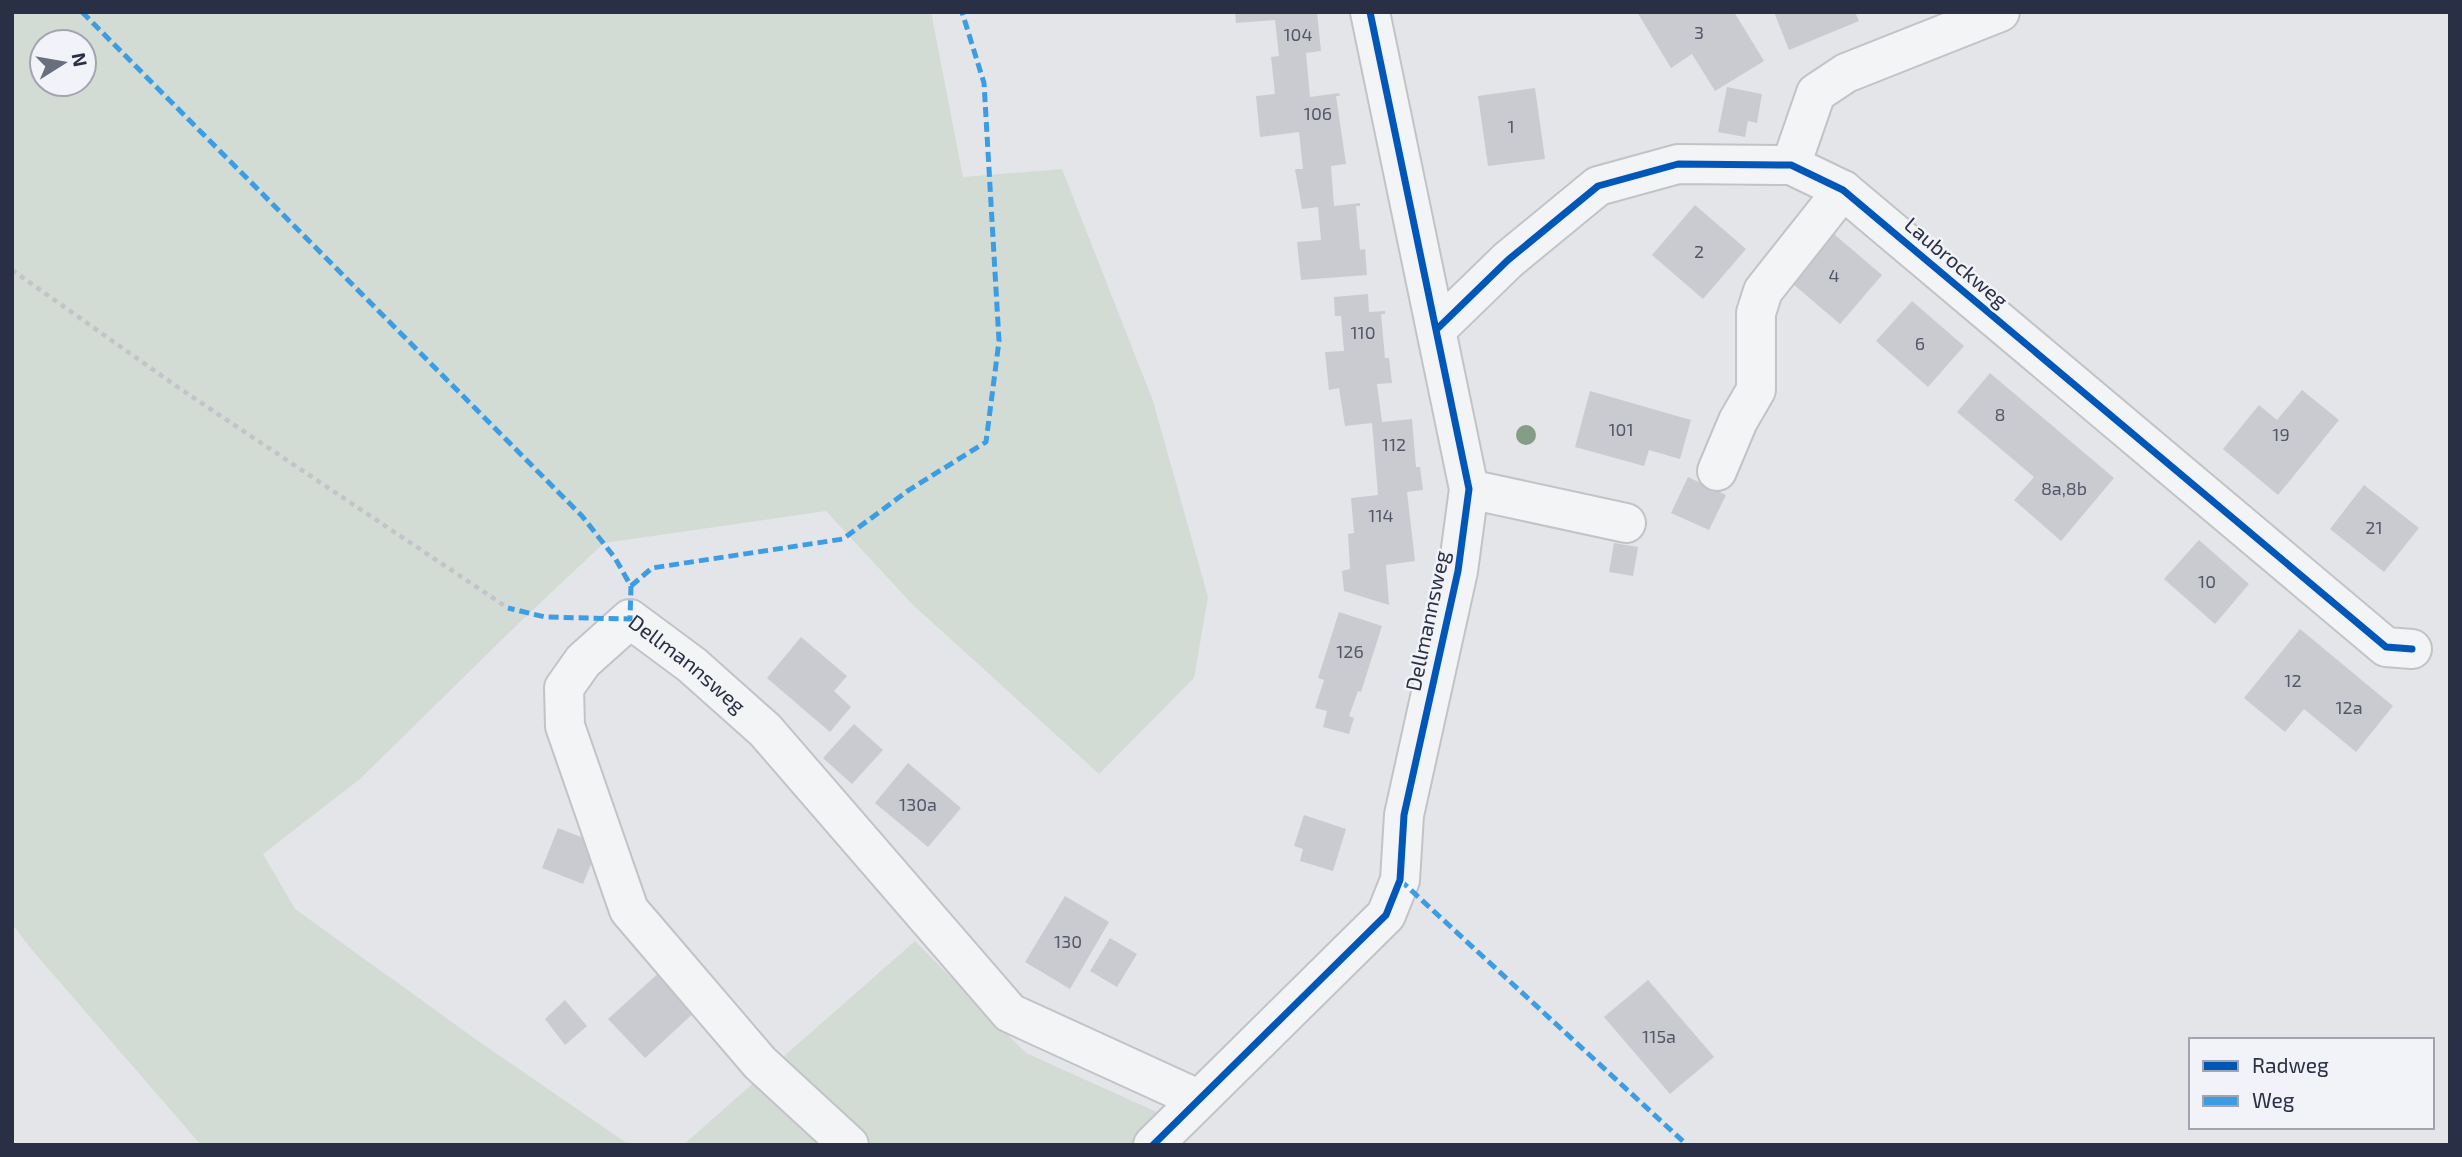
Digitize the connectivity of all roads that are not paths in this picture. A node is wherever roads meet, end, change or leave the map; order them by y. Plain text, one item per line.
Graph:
1 (1370, 12) edge
2 (2000, 12) edge
3 (1791, 165) junction
4 (1843, 190) junction
5 (1437, 329) junction
6 (1717, 471) dead end
7 (1469, 489) junction
8 (1626, 523) dead end
9 (2412, 649) dead end
10 (1198, 1099) junction
11 (849, 1145) edge
12 (1153, 1145) edge

1 - 5 street, Dellmannsweg
2 - 3 street
3 - 4 street, Laubrockweg
3 - 5 street, Laubrockweg
4 - 6 street
4 - 9 street, Laubrockweg
5 - 7 street, Dellmannsweg
7 - 8 street
7 - 10 street, Dellmannsweg
10 - 11 street, Dellmannsweg
10 - 12 street, Dellmannsweg

